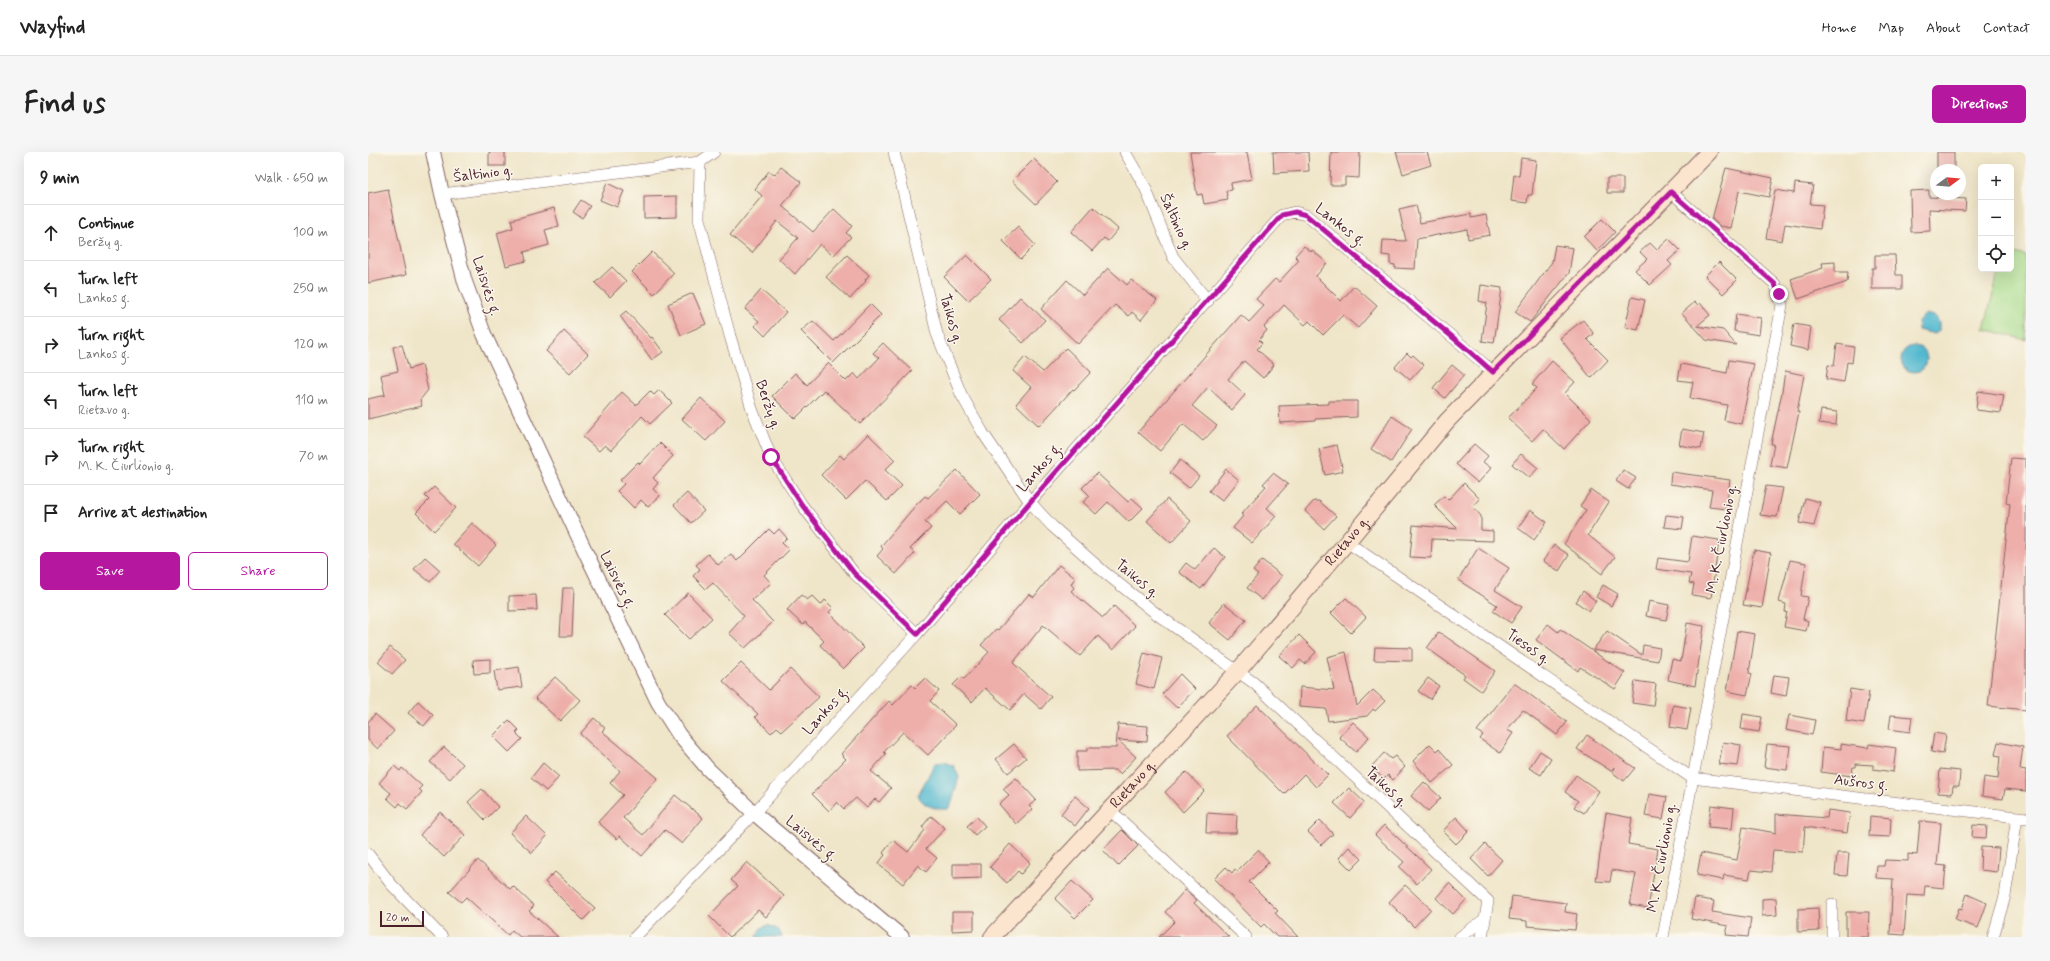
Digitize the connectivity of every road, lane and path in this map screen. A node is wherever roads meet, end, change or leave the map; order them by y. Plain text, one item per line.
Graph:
1 (434, 152) edge
2 (714, 152) edge
3 (894, 152) edge
4 (1125, 152) edge
5 (1709, 152) edge
6 (700, 162) junction
7 (1671, 192) junction
8 (442, 194) junction
9 (1208, 301) junction
10 (1493, 372) junction
11 (1030, 502) junction
12 (1348, 542) junction
13 (917, 634) junction
14 (1238, 671) junction
15 (1692, 778) junction
16 (1109, 809) junction
17 (754, 813) junction
18 (2022, 817) edge
19 (368, 854) edge
20 (1832, 904) dead end
21 (1485, 919) junction
22 (442, 937) edge
23 (635, 937) edge
24 (902, 937) edge
25 (992, 937) edge
26 (1246, 937) edge
27 (1460, 937) edge
28 (1482, 937) edge
29 (1663, 937) edge
30 (1832, 937) edge
31 (1993, 937) edge

1 - 8 street, Laisvės g.
2 - 6 street, Šaltinio g.
3 - 11 street, Taikos g.
4 - 9 street, Šaltinio g.
5 - 7 main road, Rietavo g.
6 - 8 street, Šaltinio g.
6 - 13 street, Beržų g.
7 - 10 main road, Rietavo g.
7 - 15 street, M. K. Čiurlionio g.
8 - 17 street, Laisvės g.
9 - 10 street, Lankos g.
9 - 11 street, Lankos g.
10 - 12 main road, Rietavo g.
11 - 13 street, Lankos g.
11 - 14 street, Taikos g.
12 - 14 main road, Rietavo g.
12 - 15 street, Tiesos g.
13 - 17 street, Lankos g.
14 - 16 main road, Rietavo g.
14 - 21 street, Taikos g.
15 - 18 street, Aušros g.
15 - 29 street, M. K. Čiurlionio g.
16 - 25 main road, Rietavo g.
16 - 26 street
17 - 23 street, Lankos g.
17 - 24 street, Laisvės g.
18 - 31 street
19 - 22 street
20 - 30 street
21 - 27 street
21 - 28 street, Taikos g.

